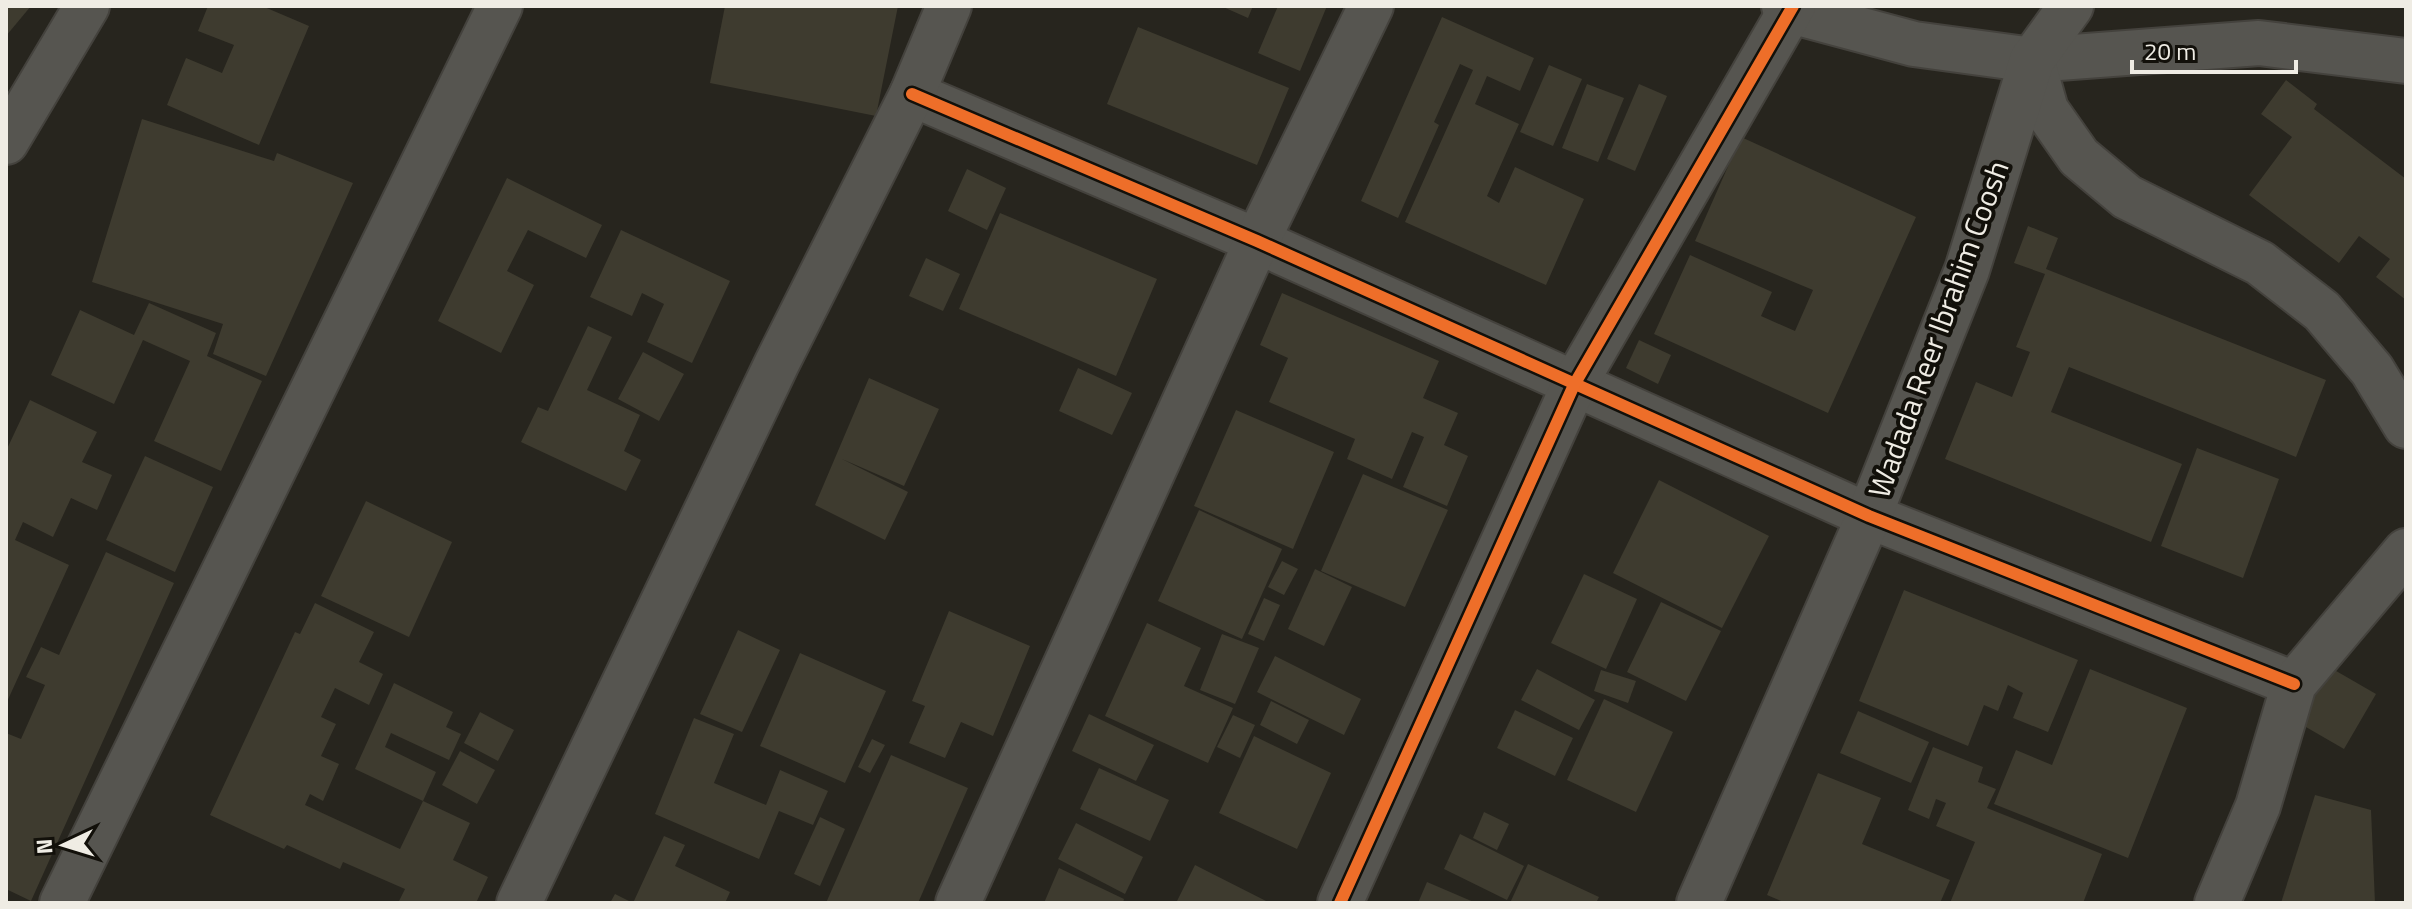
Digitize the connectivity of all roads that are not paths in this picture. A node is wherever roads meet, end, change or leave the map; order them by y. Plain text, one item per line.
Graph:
1 (87, 6) edge
2 (500, 6) edge
3 (949, 6) edge
4 (1371, 6) edge
5 (2071, 6) edge
6 (1790, 8) edge
7 (2032, 60) junction
8 (2406, 61) edge
9 (912, 94) junction
10 (6, 142) edge
11 (1257, 241) junction
12 (1574, 385) junction
13 (2406, 426) edge
14 (1869, 516) junction
15 (2406, 551) edge
16 (2294, 684) junction
17 (62, 903) edge
18 (519, 903) edge
19 (958, 903) edge
20 (1340, 903) edge
21 (1699, 903) edge
22 (2217, 903) edge

1 - 10 street
2 - 17 street
3 - 9 street
4 - 11 street
5 - 7 street, Wadada Reer Ibrahim Coosh
6 - 7 street
6 - 12 street
7 - 8 street
7 - 13 street
7 - 14 street, Wadada Reer Ibrahim Coosh
9 - 11 street
9 - 18 street
11 - 12 street
11 - 19 street
12 - 14 street
12 - 20 street
14 - 16 street
14 - 21 street, Wadada Reer Ibrahim Coosh
15 - 16 street
16 - 22 street

